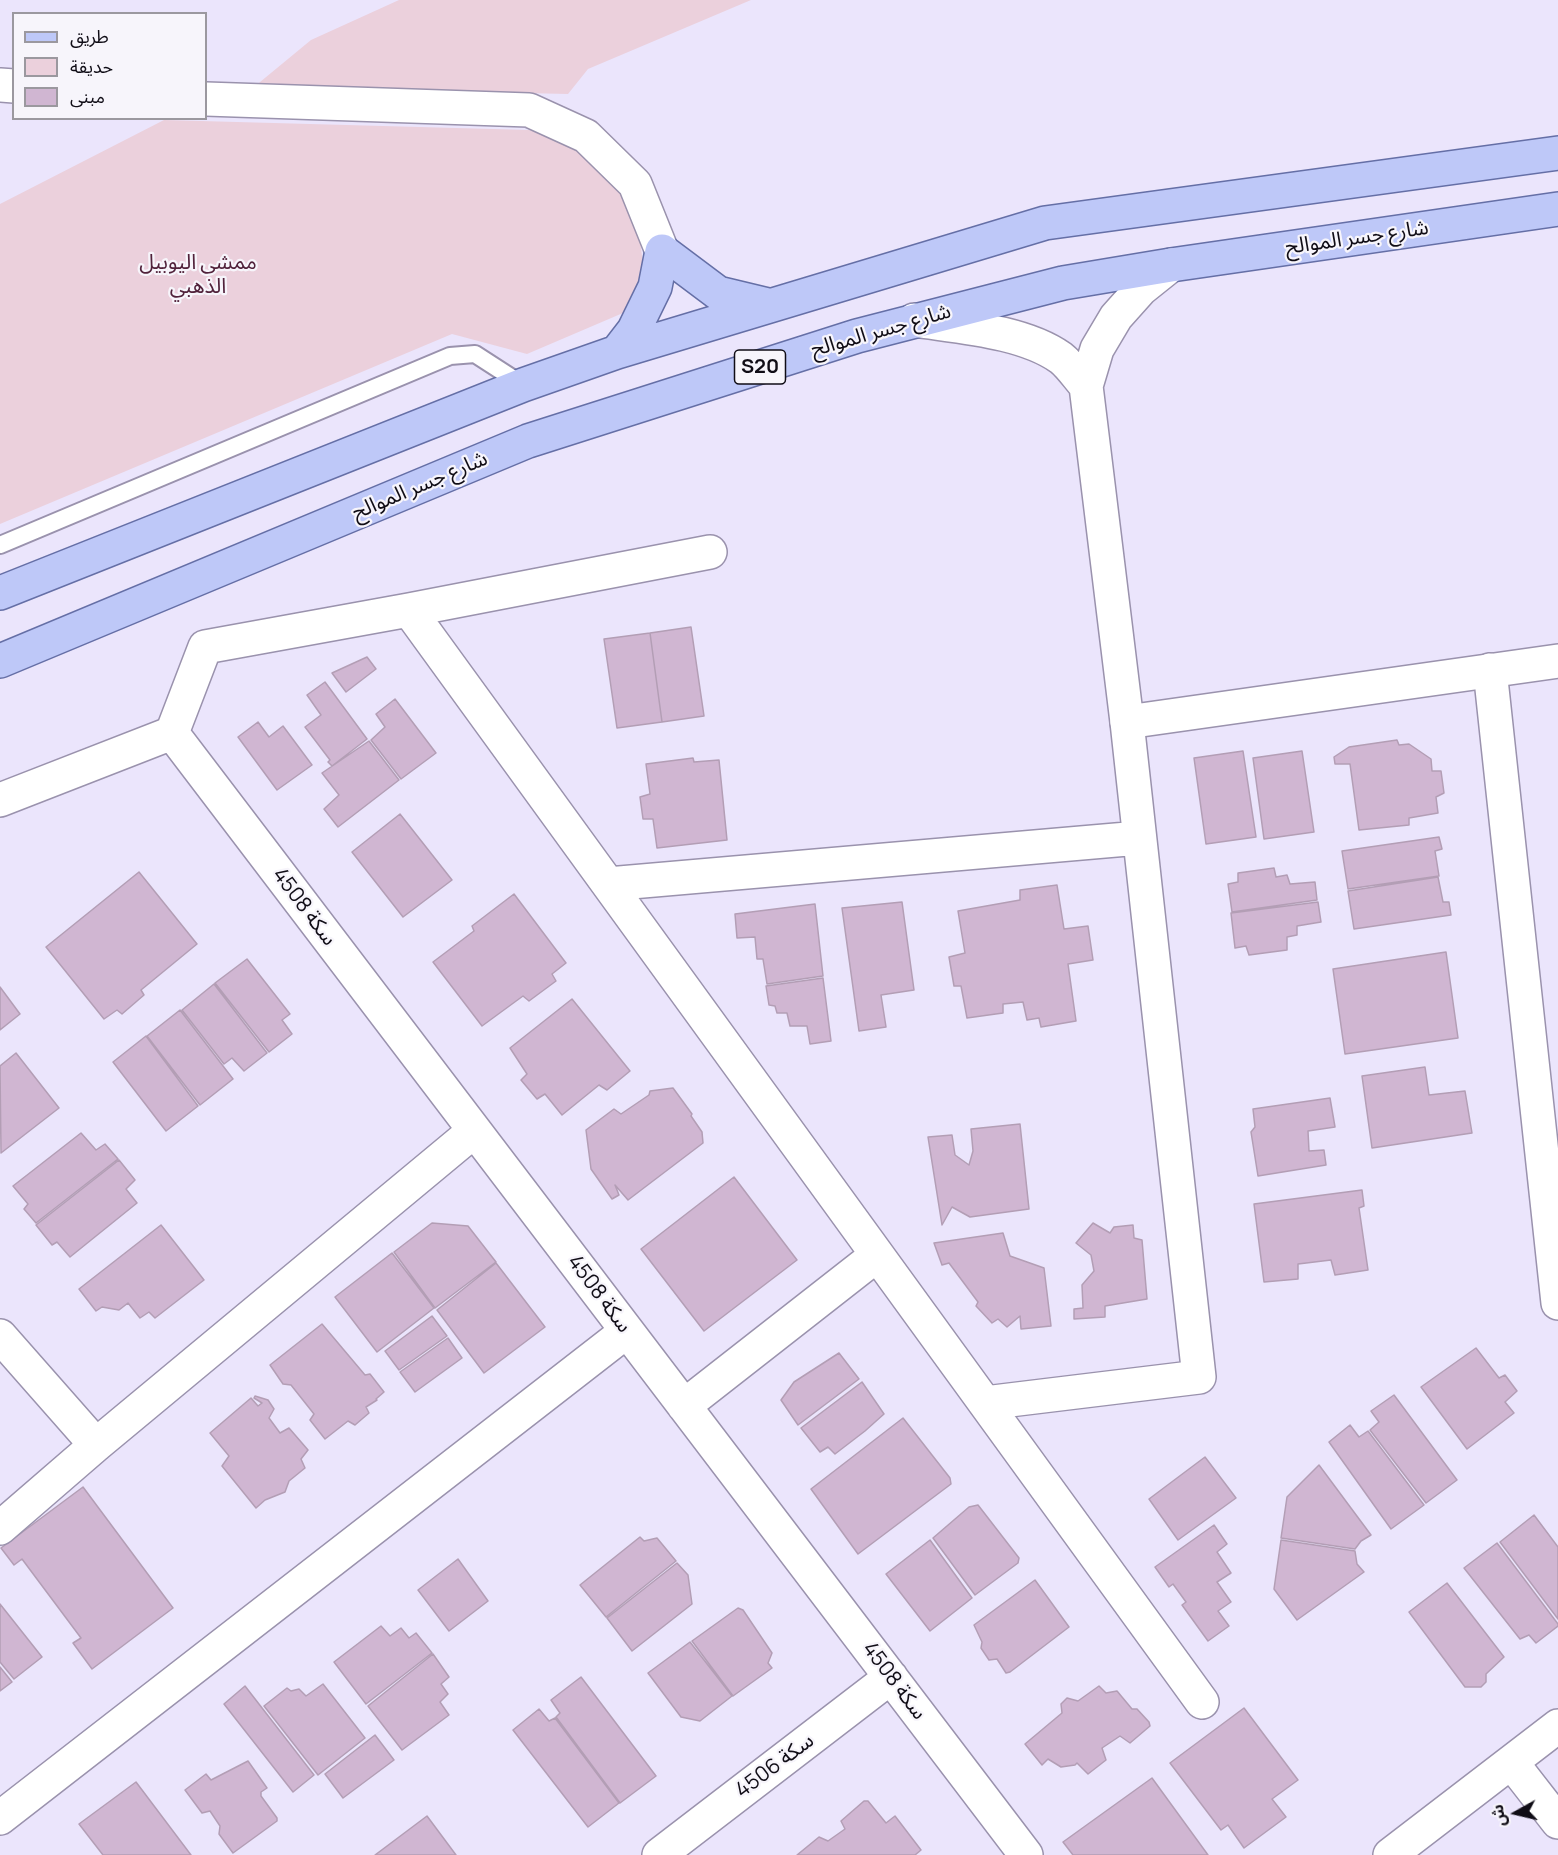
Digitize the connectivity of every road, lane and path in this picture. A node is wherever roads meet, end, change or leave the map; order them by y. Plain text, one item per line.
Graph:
1 (207, 99) edge
2 (1558, 153) edge
3 (1558, 209) edge
4 (662, 251) junction
5 (1171, 265) junction
6 (770, 305) junction
7 (914, 320) junction
8 (617, 352) junction
9 (523, 385) junction
10 (1086, 386) junction
11 (0, 545) edge
12 (710, 552) dead end
13 (0, 592) edge
14 (409, 610) junction
15 (0, 660) edge
16 (1558, 661) edge
17 (1490, 670) junction
18 (1127, 722) junction
19 (172, 733) junction
20 (0, 800) edge
21 (1138, 838) junction
22 (608, 884) junction
23 (474, 1131) junction
24 (877, 1254) junction
25 (1558, 1303) edge
26 (627, 1331) junction
27 (0, 1336) edge
28 (985, 1402) junction
29 (684, 1406) junction
30 (96, 1445) junction
31 (0, 1527) edge
32 (891, 1677) junction
33 (1202, 1702) dead end
34 (1558, 1726) edge
35 (1512, 1763) junction
36 (0, 1818) edge
37 (1558, 1822) edge
38 (659, 1855) edge
39 (1026, 1855) edge
40 (1390, 1855) edge

1 - 4 street
2 - 6 main road
3 - 5 main road, شارع جسر الموالح / S20
4 - 6 main road
4 - 8 main road
5 - 7 main road, شارع جسر الموالح / S20
5 - 10 street
6 - 8 main road
7 - 10 street
7 - 15 main road, شارع جسر الموالح / S20
8 - 9 main road
9 - 11 lane
9 - 13 main road
10 - 18 street
12 - 14 street
14 - 19 street
14 - 22 street
16 - 17 street
17 - 18 street
17 - 25 street
18 - 21 street
19 - 20 street
19 - 23 street, سكة 4508
21 - 22 street
21 - 28 street
22 - 24 street
23 - 26 street, سكة 4508
23 - 30 street
24 - 28 street
24 - 29 street
26 - 29 street, سكة 4508
26 - 36 street
27 - 30 street
28 - 33 street
29 - 32 street, سكة 4508
30 - 31 street
32 - 38 street, سكة 4506
32 - 39 street, سكة 4508
34 - 35 street
35 - 37 street
35 - 40 street

